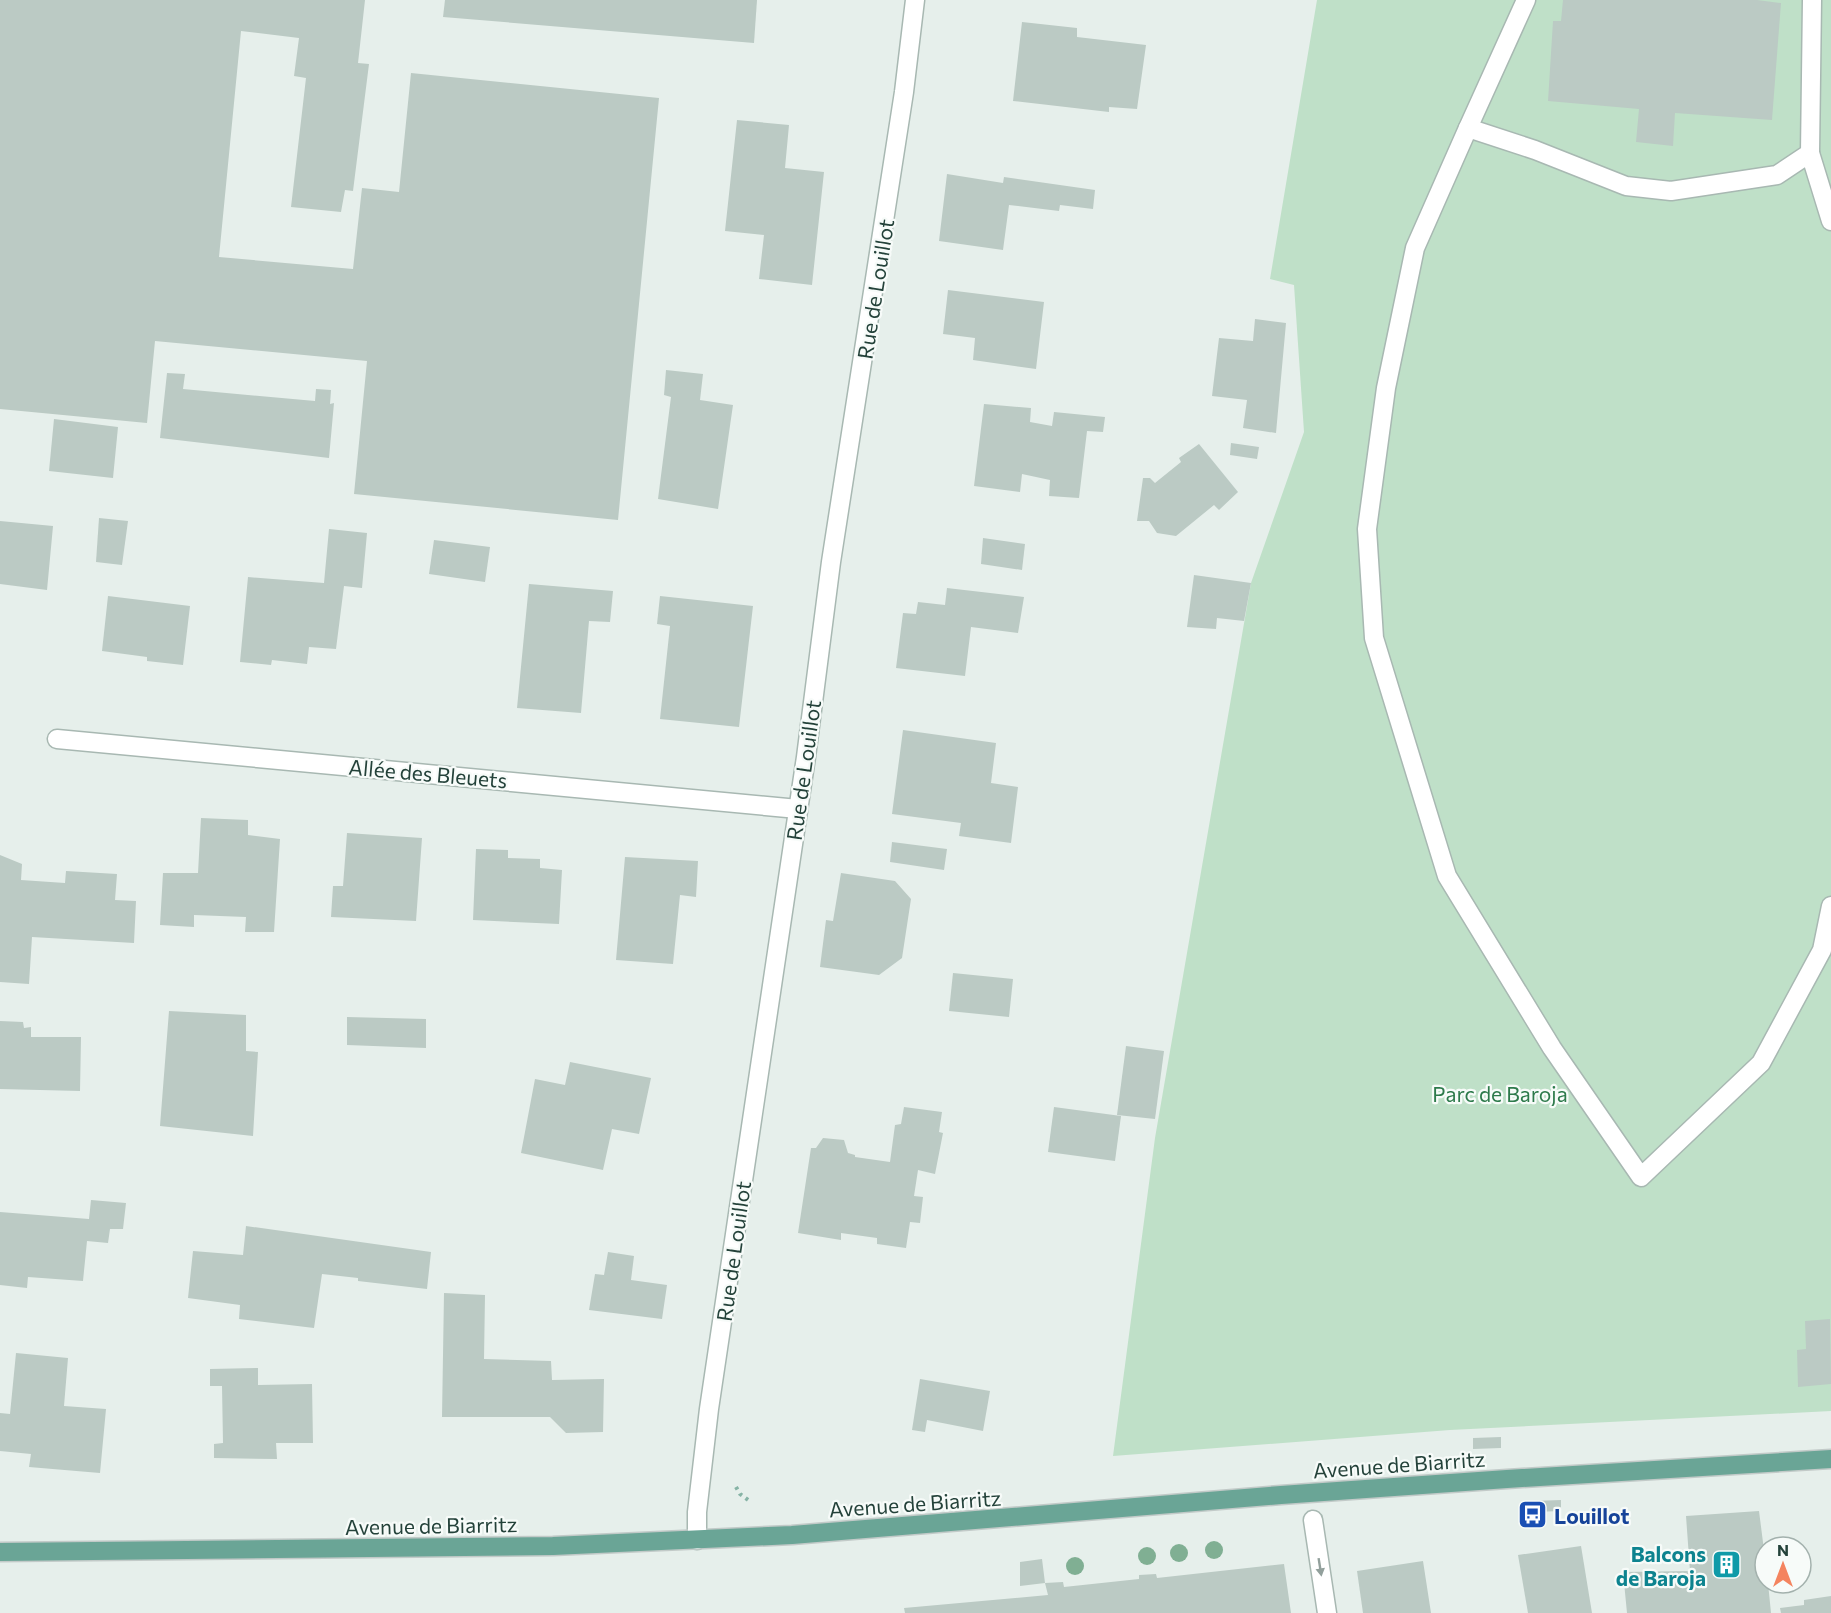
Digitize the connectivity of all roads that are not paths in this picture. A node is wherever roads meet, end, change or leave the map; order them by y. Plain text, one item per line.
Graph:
1 (915, 0) edge
2 (1526, 0) edge
3 (1812, 0) edge
4 (1468, 128) junction
5 (1810, 153) junction
6 (1831, 221) edge
7 (57, 739) dead end
8 (798, 809) junction
9 (1831, 906) edge
10 (1831, 1459) edge
11 (1313, 1520) dead end
12 (697, 1540) junction
13 (0, 1552) edge
14 (1327, 1613) edge

1 - 8 street, Rue de Louillot
2 - 4 street
3 - 5 street
4 - 5 street
4 - 9 street
5 - 6 street
7 - 8 street, Allée des Bleuets
8 - 12 street, Rue de Louillot
10 - 12 main road, Avenue de Biarritz
11 -> 14 street
12 - 13 main road, Avenue de Biarritz

